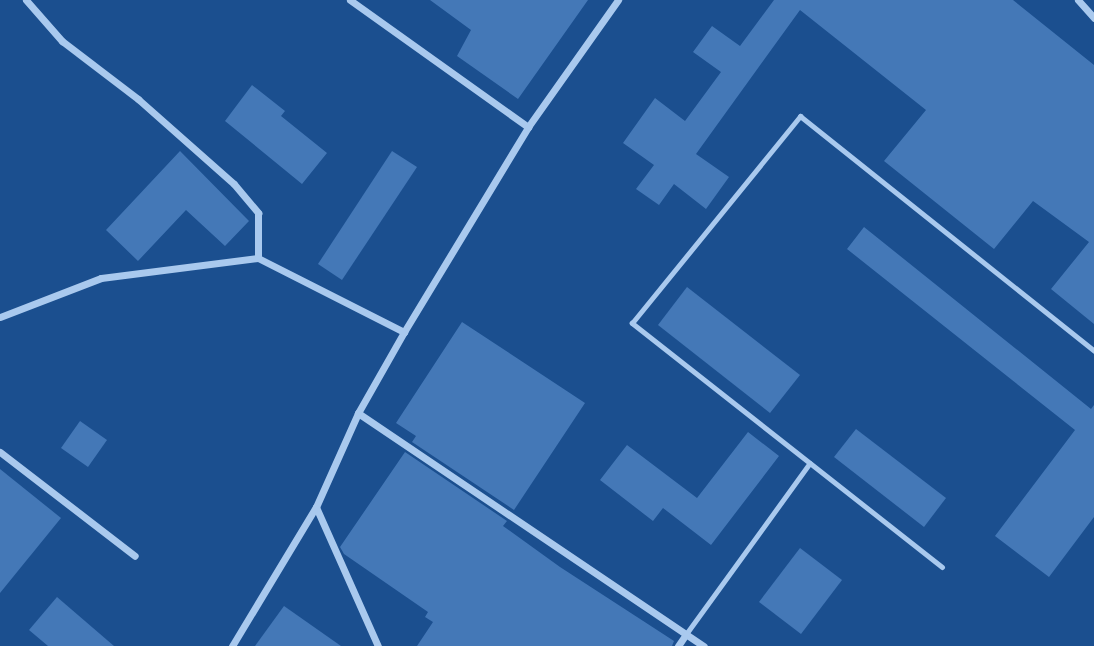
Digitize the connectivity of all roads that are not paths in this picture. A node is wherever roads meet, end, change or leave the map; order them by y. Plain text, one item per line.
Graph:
1 (26, 0) edge
2 (350, 0) edge
3 (618, 0) edge
4 (1077, 0) edge
5 (1094, 19) edge
6 (528, 127) junction
7 (258, 258) junction
8 (0, 317) edge
9 (404, 332) junction
10 (1094, 351) edge
11 (358, 413) junction
12 (0, 452) edge
13 (810, 463) junction
14 (316, 507) junction
15 (135, 555) dead end
16 (942, 567) dead end
17 (686, 634) junction
18 (232, 646) edge
19 (378, 646) edge
20 (678, 646) edge
21 (704, 646) edge

1 - 7 street
2 - 6 street
3 - 6 street
4 - 5 street
6 - 9 street
7 - 8 street
7 - 9 street
9 - 11 street
10 - 13 lane
11 - 14 street
11 - 17 street
12 - 15 street
13 - 16 lane
13 - 17 lane
14 - 18 street
14 - 19 street
17 - 20 street
17 - 21 street

